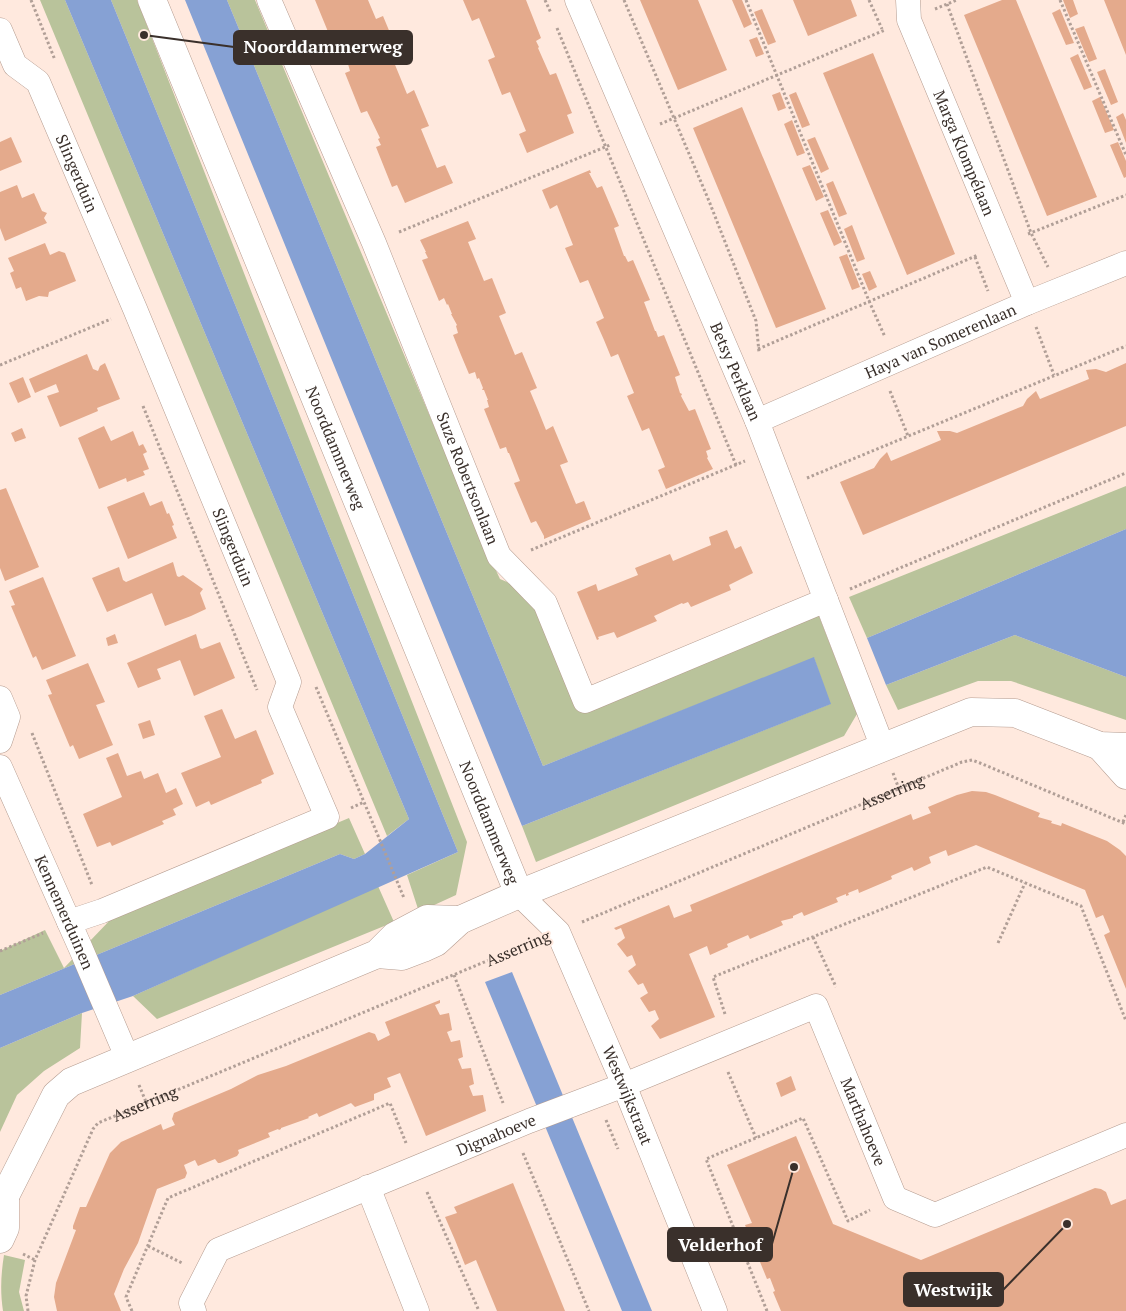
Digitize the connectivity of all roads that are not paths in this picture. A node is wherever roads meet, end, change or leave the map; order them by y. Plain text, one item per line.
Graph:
1 (152, 0) edge
2 (269, 0) edge
3 (577, 0) edge
4 (908, 10) edge
5 (0, 30) edge
6 (1126, 263) edge
7 (1027, 303) junction
8 (757, 422) junction
9 (826, 600) junction
10 (4, 708) edge
11 (0, 741) edge
12 (1113, 746) edge
13 (883, 748) junction
14 (0, 767) edge
15 (1126, 775) edge
16 (519, 894) junction
17 (69, 922) junction
18 (127, 1057) junction
19 (624, 1085) junction
20 (1126, 1135) edge
21 (368, 1187) junction
22 (2, 1198) edge
23 (0, 1239) edge
24 (194, 1311) edge
25 (417, 1311) edge
26 (715, 1311) edge

1 - 16 street, Noorddammerweg
2 - 9 street, Suze Robertsonlaan
3 - 8 street, Betsy Perklaan
4 - 7 street, Marga Klompélaan
5 - 17 street, Slingerduin
6 - 7 street, Haya van Somerenlaan
7 - 8 street, Haya van Somerenlaan
8 - 9 street, Betsy Perklaan
9 - 13 street, Betsy Perklaan
10 - 11 street
12 - 13 street
12 - 15 street
13 - 16 street
14 - 17 street, Kennemerduinen
16 - 18 street
16 - 19 street, Westwijkstraat
17 - 18 street, Kennemerduinen
18 - 22 street
19 - 20 street, Marthahoeve
19 - 21 street, Dignahoeve
19 - 26 street, Westwijkstraat
21 - 24 street, Dignahoeve
21 - 25 street
22 - 23 street

